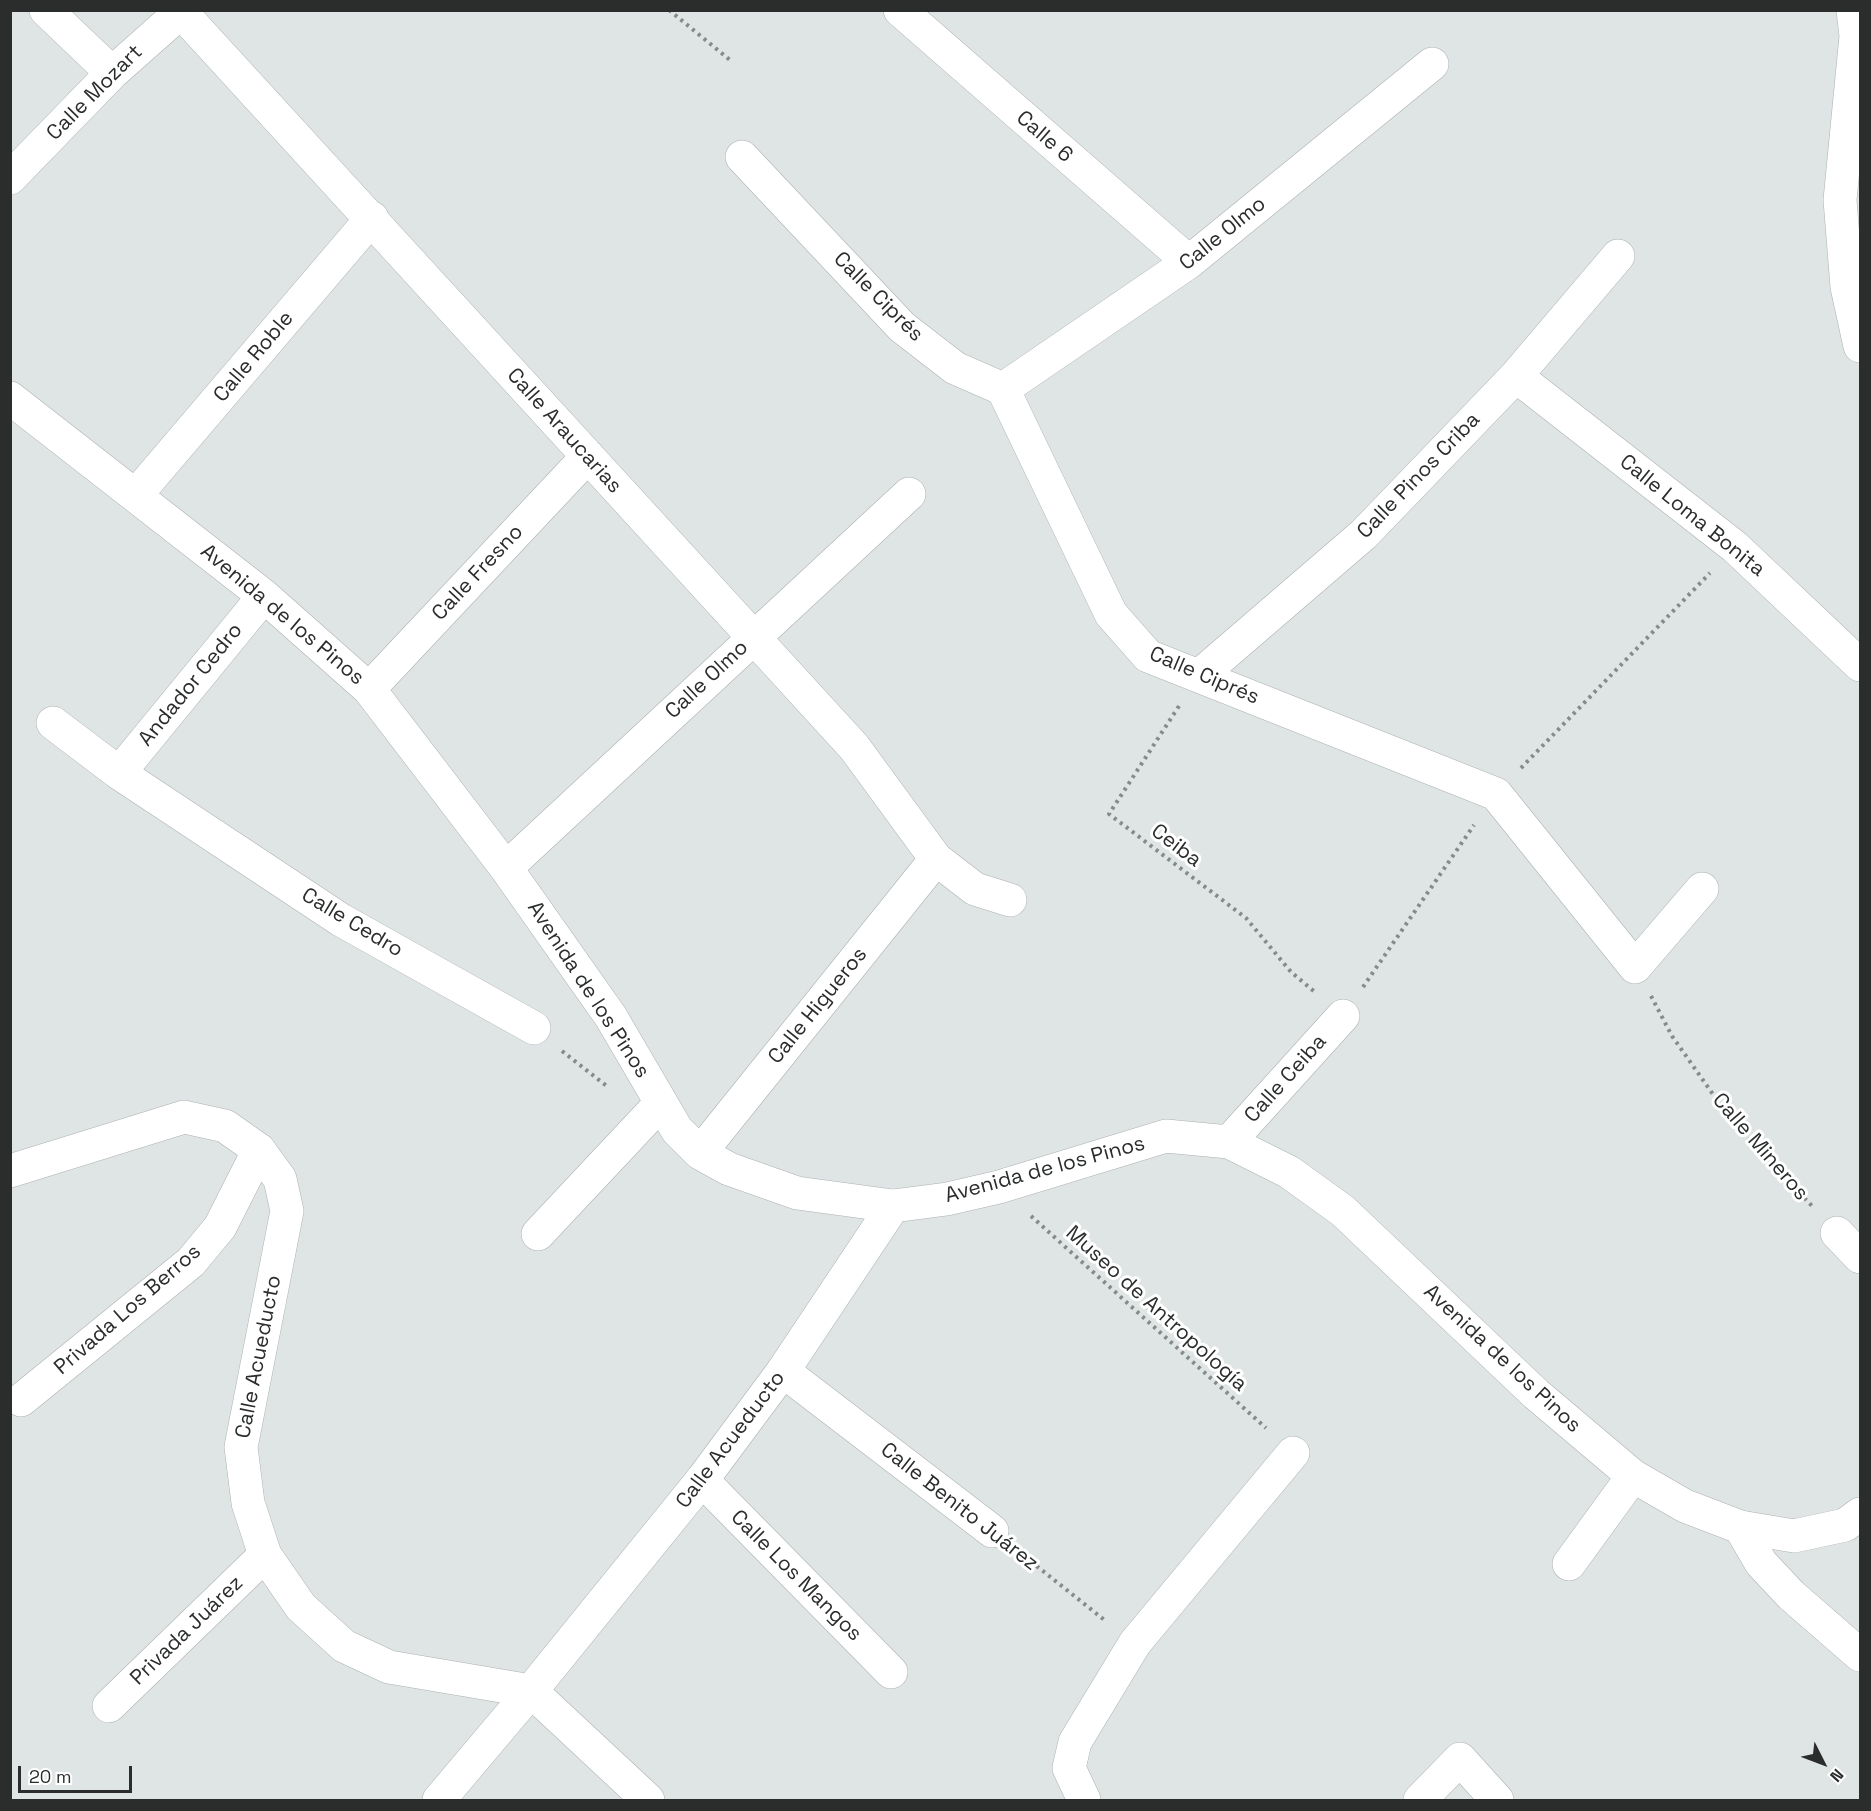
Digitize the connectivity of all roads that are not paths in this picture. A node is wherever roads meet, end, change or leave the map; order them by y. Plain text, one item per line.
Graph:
1 (46, 10) edge
2 (900, 10) edge
3 (1853, 10) edge
4 (182, 11) edge
5 (1432, 64) dead end
6 (112, 73) junction
7 (742, 157) dead end
8 (10, 178) edge
9 (372, 218) junction
10 (1618, 256) dead end
11 (1189, 262) junction
12 (1860, 346) edge
13 (1516, 376) junction
14 (1003, 388) junction
15 (10, 398) edge
16 (588, 456) junction
17 (909, 494) dead end
18 (136, 495) junction
19 (264, 596) junction
20 (752, 639) junction
21 (1860, 666) edge
22 (1199, 676) junction
23 (369, 689) junction
24 (53, 723) dead end
25 (119, 773) junction
26 (936, 859) junction
27 (506, 868) junction
28 (1702, 889) dead end
29 (1010, 900) dead end
30 (1343, 1016) road end
31 (534, 1028) road end
32 (661, 1103) junction
33 (1228, 1142) junction
34 (259, 1150) junction
35 (700, 1153) junction
36 (10, 1171) edge
37 (893, 1206) junction
38 (1837, 1233) road end
39 (538, 1234) dead end
40 (1860, 1257) edge
41 (783, 1371) junction
42 (21, 1400) dead end
43 (1293, 1453) road end
44 (1633, 1476) junction
45 (702, 1480) junction
46 (1860, 1514) edge
47 (1740, 1527) junction
48 (992, 1531) road end
49 (266, 1555) junction
50 (1569, 1564) dead end
51 (1860, 1655) edge
52 (891, 1672) dead end
53 (531, 1691) junction
54 (109, 1706) dead end
55 (439, 1800) edge
56 (648, 1800) edge
57 (1084, 1800) edge
58 (1420, 1800) edge
59 (1497, 1800) edge

1 - 6 street
2 - 11 street, Calle 6
3 - 12 street
4 - 6 street, Calle Mozart
4 - 9 street, Calle Araucarias
5 - 11 street, Calle Olmo
6 - 8 street, Calle Mozart
7 - 14 street, Calle Ciprés
9 - 16 street, Calle Araucarias
9 - 18 street, Calle Roble
10 - 13 street, Calle Pinos Criba
11 - 14 street, Calle Olmo
13 - 21 street, Calle Loma Bonita
13 - 22 street, Calle Pinos Criba
14 - 22 street, Calle Ciprés
15 - 18 street, Avenida de los Pinos
16 - 20 street, Calle Araucarias
16 - 23 street, Calle Fresno
17 - 20 street, Calle Olmo
18 - 19 street, Avenida de los Pinos
19 - 23 street, Avenida de los Pinos
19 - 25 street, Andador Cedro
20 - 26 street, Calle Araucarias
20 - 27 street, Calle Olmo
22 - 28 street, Calle Ciprés
23 - 27 street, Avenida de los Pinos
24 - 25 street, Calle Cedro
25 - 31 street, Calle Cedro
26 - 29 street, Calle Araucarias
26 - 35 street, Calle Higueros
27 - 32 street, Avenida de los Pinos
30 - 33 street, Calle Ceiba
32 - 35 street, Avenida de los Pinos
32 - 39 street
33 - 37 street, Avenida de los Pinos
33 - 44 street, Avenida de los Pinos
34 - 36 street, Calle Acueducto
34 - 42 street, Privada Los Berros
34 - 49 street, Calle Acueducto
35 - 37 street, Avenida de los Pinos
37 - 41 street, Calle Acueducto
38 - 40 street
41 - 45 street, Calle Acueducto
41 - 48 street, Calle Benito Juárez
43 - 57 street
44 - 47 street, Avenida de los Pinos
44 - 50 street
45 - 52 street, Calle Los Mangos
45 - 53 street, Calle Acueducto
46 - 47 street, Avenida de los Pinos
47 - 51 street
49 - 53 street, Calle Acueducto
49 - 54 street, Privada Juárez
53 - 55 street, Calle Acueducto
53 - 56 street
58 - 59 street

